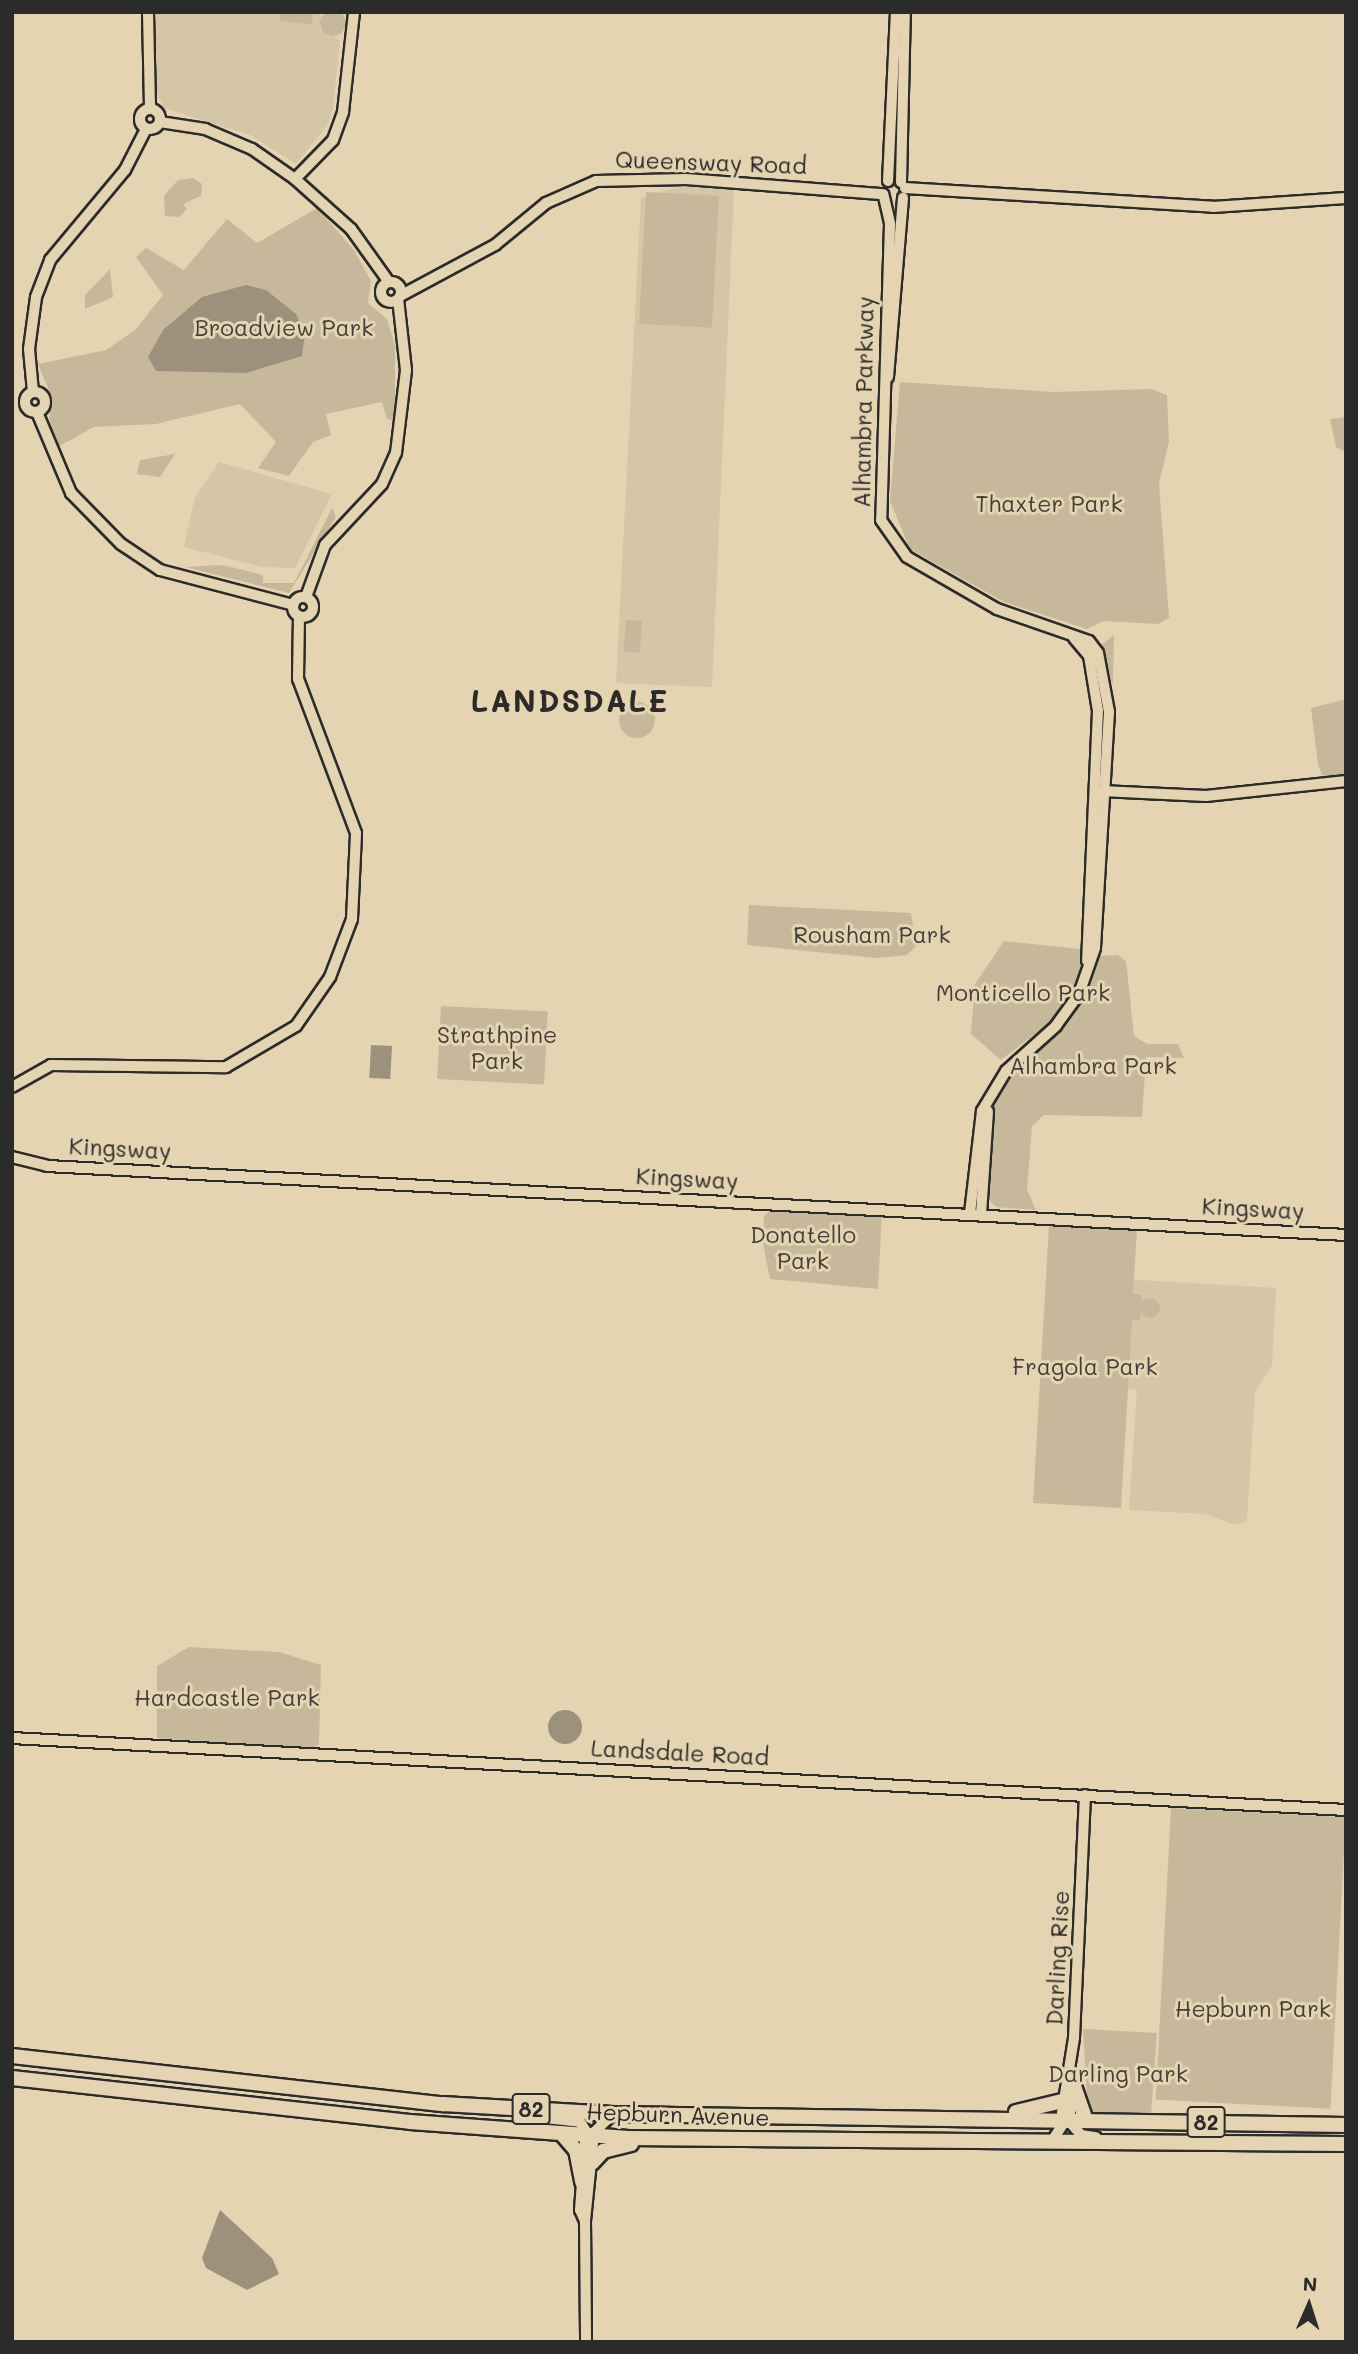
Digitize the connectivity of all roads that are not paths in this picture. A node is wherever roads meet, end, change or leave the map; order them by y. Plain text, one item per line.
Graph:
1 (148, 12) edge
2 (354, 12) edge
3 (897, 12) edge
4 (905, 12) edge
5 (150, 109) junction
6 (160, 122) junction
7 (146, 128) junction
8 (295, 179) junction
9 (885, 189) junction
10 (903, 191) junction
11 (1346, 198) edge
12 (393, 291) junction
13 (33, 393) junction
14 (884, 398) junction
15 (25, 407) junction
16 (12, 408) edge
17 (37, 412) junction
18 (306, 597) junction
19 (293, 604) junction
20 (299, 616) junction
21 (1346, 780) edge
22 (1100, 791) junction
23 (12, 1087) edge
24 (12, 1157) edge
25 (25, 1164) junction
26 (12, 1169) edge
27 (975, 1213) junction
28 (1346, 1234) edge
29 (12, 1738) edge
30 (1085, 1795) junction
31 (1346, 1810) edge
32 (12, 2056) edge
33 (12, 2077) edge
34 (1072, 2077) junction
35 (1062, 2101) junction
36 (470, 2106) junction
37 (613, 2114) junction
38 (939, 2119) junction
39 (1067, 2120) junction
40 (1086, 2120) junction
41 (1346, 2125) edge
42 (561, 2133) junction
43 (590, 2135) junction
44 (712, 2139) junction
45 (1052, 2141) junction
46 (1187, 2143) junction
47 (1346, 2144) edge
48 (592, 2163) junction
49 (582, 2182) junction
50 (585, 2221) junction
51 (586, 2342) edge

1 - 5 street
2 - 8 street
3 - 9 street, Alhambra Parkway
4 - 10 street, Alhambra Parkway
5 - 6 street
5 - 7 street
6 - 7 street
6 - 8 street
7 - 13 street
8 - 12 street
9 - 10 street
9 - 10 street
9 - 12 street, Queensway Road
9 - 14 street, Alhambra Parkway
10 - 11 street
10 - 14 street, Alhambra Parkway
12 - 18 street
13 - 15 street
13 - 17 street
14 - 22 street, Alhambra Parkway
15 - 16 street
15 - 17 street
17 - 19 street
18 - 19 street
18 - 20 street
19 - 20 street
20 - 23 street
21 - 22 street
22 - 27 street, Alhambra Parkway
24 - 25 street, Kingsway
25 - 26 street, Kingsway
25 - 27 street, Kingsway
27 - 28 street, Kingsway
29 - 30 street, Landsdale Road
30 - 31 street, Landsdale Road
30 - 34 street, Darling Rise
32 - 36 main road, Hepburn Avenue / 82
33 - 42 main road, Hepburn Avenue / 82
34 - 35 street, Darling Rise
34 - 39 street, Darling Rise
34 - 40 main road
35 - 38 main road
35 - 39 street
36 - 37 main road, Hepburn Avenue / 82
36 - 43 street
37 - 38 main road, Hepburn Avenue / 82
37 - 43 street
38 - 39 main road, Hepburn Avenue / 82
39 - 40 main road, Hepburn Avenue / 82
39 - 45 street, Darling Rise
39 - 46 street
40 - 41 main road, Hepburn Avenue / 82
42 - 43 main road, Hepburn Avenue / 82
42 - 49 main road
43 - 44 main road, Hepburn Avenue / 82
43 - 48 street
43 - 49 street
44 - 45 main road, Hepburn Avenue / 82
44 - 48 main road
45 - 46 main road, Hepburn Avenue / 82
46 - 47 main road, Hepburn Avenue / 82
48 - 50 street
49 - 50 street
50 - 51 street

